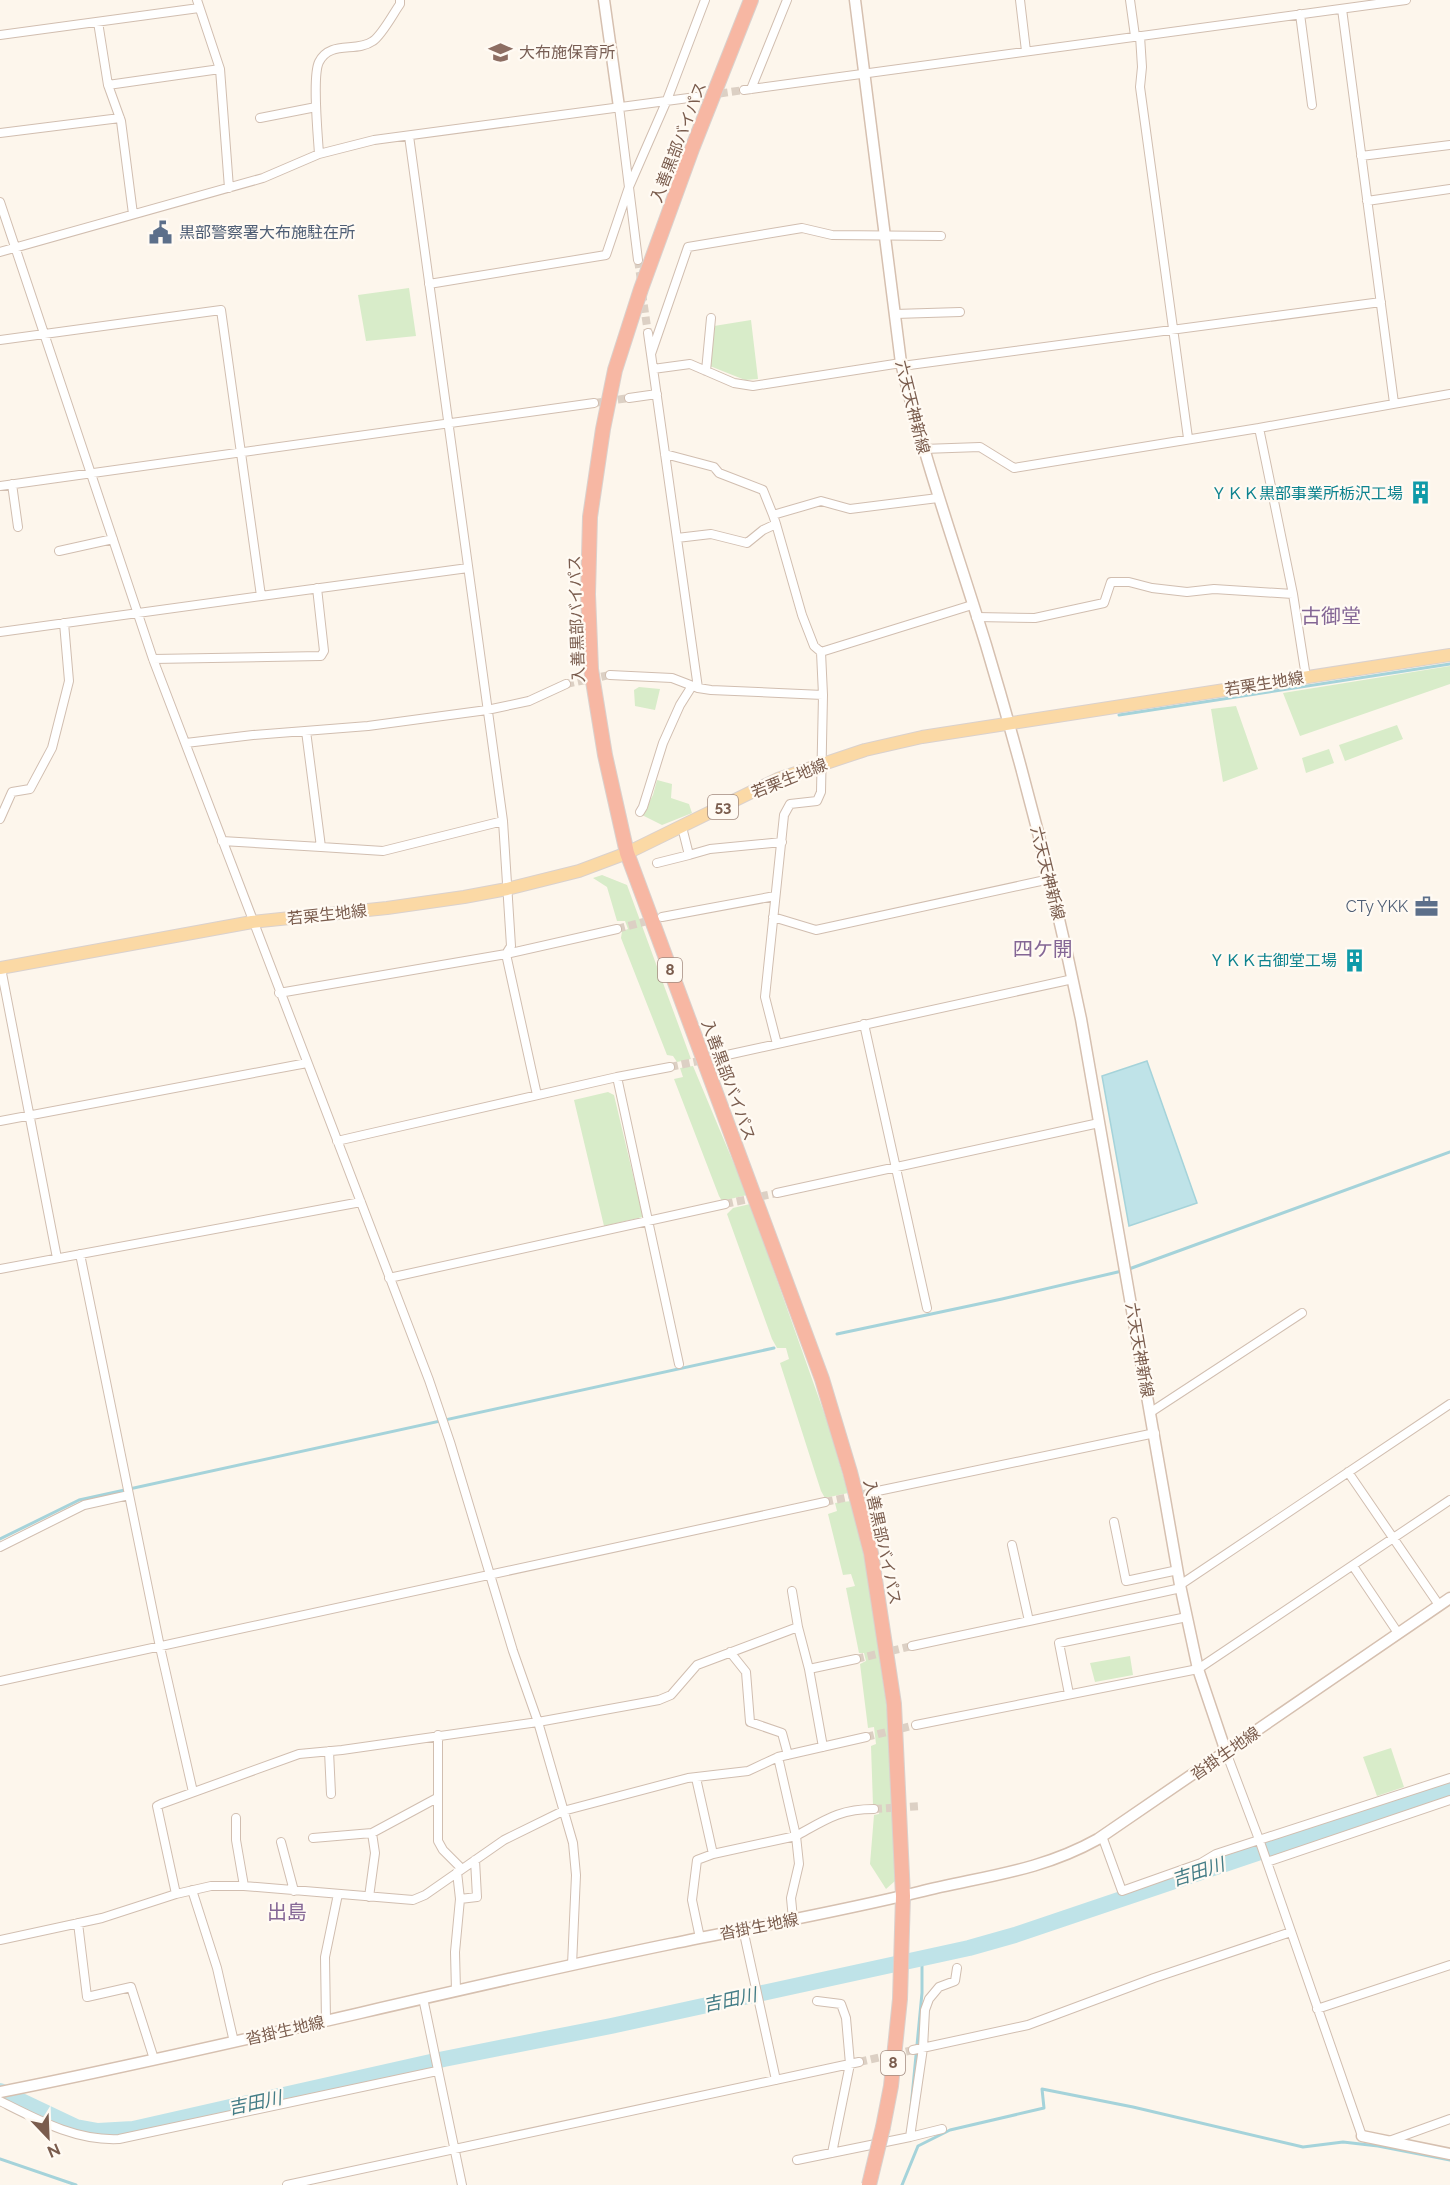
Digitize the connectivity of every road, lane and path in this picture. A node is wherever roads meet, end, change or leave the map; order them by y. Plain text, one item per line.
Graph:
1 (400, 0) edge
2 (604, 0) edge
3 (705, 0) edge
4 (751, 0) edge
5 (787, 0) edge
6 (855, 0) edge
7 (1020, 0) edge
8 (1130, 0) edge
9 (1406, 0) edge
10 (199, 4) edge
11 (1342, 9) junction
12 (1300, 14) junction
13 (98, 22) junction
14 (0, 35) edge
15 (1138, 36) junction
16 (1026, 51) junction
17 (220, 69) junction
18 (863, 73) junction
19 (108, 85) junction
20 (696, 97) tunnel mouth
21 (667, 100) junction
22 (1312, 105) dead end
23 (316, 107) junction
24 (619, 107) junction
25 (120, 118) junction
26 (260, 118) dead end
27 (0, 133) edge
28 (409, 136) junction
29 (1450, 145) edge
30 (319, 154) junction
31 (1361, 156) junction
32 (629, 187) junction
33 (229, 188) junction
34 (1450, 189) edge
35 (1367, 201) junction
36 (0, 202) edge
37 (133, 214) junction
38 (884, 235) junction
39 (941, 236) dead end
40 (15, 248) junction
41 (0, 252) edge
42 (638, 260) tunnel mouth
43 (429, 284) junction
44 (1382, 302) junction
45 (960, 312) dead end
46 (895, 314) junction
47 (711, 318) dead end
48 (1174, 329) junction
49 (648, 333) tunnel mouth
50 (44, 335) junction
51 (0, 339) edge
52 (651, 354) junction
53 (901, 365) junction
54 (653, 369) junction
55 (706, 371) junction
56 (657, 394) junction
57 (1450, 394) edge
58 (629, 398) tunnel mouth
59 (594, 403) tunnel mouth
60 (1394, 403) junction
61 (449, 422) junction
62 (1259, 428) junction
63 (1188, 438) junction
64 (923, 449) junction
65 (242, 452) junction
66 (665, 454) junction
67 (91, 473) junction
68 (12, 484) junction
69 (0, 486) edge
70 (938, 498) junction
71 (773, 515) junction
72 (776, 524) junction
73 (18, 526) dead end
74 (677, 538) junction
75 (113, 539) junction
76 (59, 551) dead end
77 (468, 568) junction
78 (317, 588) junction
79 (1293, 594) junction
80 (261, 596) junction
81 (972, 605) junction
82 (137, 611) junction
83 (976, 617) junction
84 (64, 623) junction
85 (0, 632) edge
86 (821, 652) junction
87 (1450, 655) edge
88 (153, 659) junction
89 (610, 675) tunnel mouth
90 (1306, 677) junction
91 (566, 684) tunnel mouth
92 (695, 687) junction
93 (823, 695) junction
94 (487, 711) junction
95 (1008, 723) junction
96 (306, 731) junction
97 (186, 743) junction
98 (822, 764) junction
99 (640, 812) dead end
100 (0, 819) edge
101 (503, 821) junction
102 (682, 827) junction
103 (222, 841) junction
104 (782, 842) junction
105 (321, 847) junction
106 (627, 853) junction
107 (689, 855) junction
108 (657, 863) dead end
109 (1050, 879) junction
110 (507, 889) junction
111 (776, 896) junction
112 (662, 917) tunnel mouth
113 (773, 917) junction
114 (252, 922) junction
115 (617, 929) tunnel mouth
116 (506, 954) junction
117 (0, 968) edge
118 (1073, 979) junction
119 (279, 993) junction
120 (864, 1024) junction
121 (777, 1044) junction
122 (726, 1055) tunnel mouth
123 (307, 1063) junction
124 (670, 1066) tunnel mouth
125 (617, 1077) junction
126 (537, 1095) junction
127 (29, 1116) junction
128 (0, 1121) edge
129 (1099, 1124) junction
130 (337, 1141) junction
131 (895, 1167) junction
132 (777, 1193) tunnel mouth
133 (361, 1202) junction
134 (725, 1204) tunnel mouth
135 (649, 1221) junction
136 (80, 1254) junction
137 (57, 1258) junction
138 (0, 1269) edge
139 (389, 1278) junction
140 (927, 1308) dead end
141 (1302, 1313) dead end
142 (679, 1364) dead end
143 (1450, 1404) edge
144 (1151, 1412) junction
145 (1155, 1433) junction
146 (1348, 1472) junction
147 (873, 1492) tunnel mouth
148 (129, 1495) junction
149 (1450, 1500) edge
150 (825, 1502) tunnel mouth
151 (1114, 1522) dead end
152 (1394, 1539) junction
153 (1012, 1545) dead end
154 (0, 1547) edge
155 (1353, 1566) junction
156 (1178, 1570) junction
157 (491, 1576) junction
158 (1180, 1587) junction
159 (792, 1591) dead end
160 (1450, 1598) edge
161 (1440, 1605) junction
162 (1187, 1617) junction
163 (1029, 1621) junction
164 (798, 1627) junction
165 (1398, 1633) junction
166 (912, 1646) tunnel mouth
167 (160, 1647) junction
168 (730, 1652) junction
169 (856, 1659) tunnel mouth
170 (809, 1669) junction
171 (1198, 1669) junction
172 (0, 1681) edge
173 (1069, 1694) junction
174 (538, 1722) junction
175 (916, 1725) tunnel mouth
176 (438, 1735) junction
177 (866, 1737) tunnel mouth
178 (823, 1747) junction
179 (329, 1751) junction
180 (1226, 1752) junction
181 (788, 1755) junction
182 (778, 1757) junction
183 (696, 1778) junction
184 (1450, 1778) edge
185 (193, 1792) junction
186 (331, 1794) dead end
187 (437, 1798) junction
188 (1450, 1800) edge
189 (874, 1809) tunnel mouth
190 (563, 1811) junction
191 (236, 1818) dead end
192 (372, 1833) junction
193 (796, 1836) junction
194 (1102, 1836) junction
195 (313, 1838) dead end
196 (1260, 1841) junction
197 (281, 1842) dead end
198 (713, 1854) junction
199 (475, 1860) junction
200 (1267, 1861) junction
201 (459, 1870) junction
202 (244, 1886) junction
203 (192, 1890) junction
204 (294, 1891) junction
205 (176, 1894) junction
206 (338, 1894) junction
207 (903, 1896) junction
208 (369, 1897) junction
209 (460, 1899) junction
210 (793, 1919) junction
211 (78, 1923) junction
212 (743, 1929) junction
213 (1291, 1932) junction
214 (700, 1938) junction
215 (0, 1940) edge
216 (572, 1965) junction
217 (1450, 1965) edge
218 (957, 1968) dead end
219 (456, 1991) junction
220 (423, 1998) junction
221 (817, 2001) dead end
222 (1317, 2009) junction
223 (326, 2021) junction
224 (234, 2042) junction
225 (923, 2048) junction
226 (913, 2050) tunnel mouth
227 (154, 2059) junction
228 (854, 2063) junction
229 (437, 2070) junction
230 (776, 2080) junction
231 (5, 2089) edge
232 (0, 2102) edge
233 (1450, 2120) edge
234 (942, 2129) dead end
235 (1362, 2136) joint
236 (910, 2137) junction
237 (1387, 2141) junction
238 (456, 2149) junction
239 (832, 2153) junction
240 (1450, 2154) edge
241 (797, 2160) dead end
242 (287, 2185) edge
243 (462, 2185) edge
244 (869, 2185) edge

1 - 23 street
2 - 24 main road
3 - 21 street
4 - 106 highway, 入善黒部バイパス / 8
5 - 18 street
6 - 18 main road, 六天天神新線
7 - 16 street
8 - 15 street
9 - 11 street
10 - 13 street
10 - 17 street
11 - 12 street
11 - 31 street
12 - 15 street
12 - 22 street
13 - 14 street
13 - 19 street
15 - 16 street
15 - 48 street
16 - 18 street
17 - 19 street
17 - 33 street
18 - 38 main road, 六天天神新線
19 - 25 street
20 - 21 street
21 - 24 street
21 - 32 street
23 - 26 street
23 - 30 street
24 - 28 street
24 - 32 street
25 - 27 street
25 - 37 street
28 - 30 street
28 - 43 street
29 - 31 street
30 - 33 street
31 - 35 street
32 - 42 street
32 - 43 street
33 - 37 street
34 - 35 street
35 - 44 street
36 - 40 street
37 - 40 street
38 - 39 street
38 - 46 main road, 六天天神新線
38 - 52 street
40 - 41 street
40 - 50 street
43 - 61 street
44 - 48 street
44 - 60 street
45 - 46 street
46 - 53 main road, 六天天神新線
47 - 55 street
48 - 53 street
48 - 63 street
49 - 52 street
50 - 51 street
50 - 65 street
50 - 67 street
52 - 54 street
53 - 55 street
53 - 64 main road, 六天天神新線
54 - 55 street
54 - 56 street
56 - 58 street
56 - 66 street
57 - 60 street
59 - 61 street
60 - 62 street
61 - 65 street
61 - 77 street
62 - 63 street
62 - 79 street
63 - 64 street
64 - 70 main road, 六天天神新線
65 - 67 street
65 - 80 street
66 - 71 street
66 - 74 street
67 - 68 street
67 - 75 street
68 - 69 street
68 - 73 street
70 - 71 street
70 - 81 main road, 六天天神新線
71 - 72 street
72 - 74 street
72 - 86 street
74 - 92 street
75 - 76 street
75 - 82 street
77 - 78 street
77 - 94 street
78 - 80 street
78 - 88 street
79 - 83 street
79 - 90 street
80 - 82 street
81 - 83 main road, 六天天神新線
81 - 86 street
82 - 84 street
82 - 88 street
83 - 95 main road, 六天天神新線
84 - 85 street
84 - 100 street
86 - 93 street
87 - 90 main road, 若栗生地線 / 53
88 - 97 street
89 - 92 street
90 - 95 main road, 若栗生地線 / 53
91 - 94 street
92 - 93 street
92 - 99 street
93 - 98 street
94 - 96 street
94 - 101 street
95 - 98 main road, 若栗生地線 / 53
95 - 109 main road, 六天天神新線
96 - 97 street
96 - 105 street
97 - 103 street
98 - 102 main road, 若栗生地線 / 53
98 - 104 street
101 - 105 street
101 - 110 street
102 - 106 main road, 若栗生地線 / 53
102 - 107 street
103 - 105 street
103 - 114 street
104 - 107 street
104 - 111 street
106 - 110 main road, 若栗生地線 / 53
106 - 207 highway, 入善黒部バイパス / 8
107 - 108 street
109 - 113 street
109 - 118 main road, 六天天神新線
110 - 114 main road, 若栗生地線 / 53
110 - 116 street
111 - 112 street
111 - 113 street
113 - 121 street
114 - 117 main road, 若栗生地線 / 53
114 - 119 street
115 - 116 street
116 - 119 street
116 - 126 street
117 - 127 street
118 - 120 street
118 - 129 main road, 六天天神新線
119 - 123 street
120 - 121 street
120 - 131 street
121 - 122 street
123 - 127 street
123 - 130 street
124 - 125 street
125 - 126 street
125 - 135 street
126 - 130 street
127 - 128 street
127 - 137 street
129 - 131 street
129 - 144 main road, 六天天神新線
130 - 133 street
131 - 132 street
131 - 140 street
133 - 136 street
133 - 139 street
134 - 135 street
135 - 139 street
135 - 142 street
136 - 137 street
136 - 148 street
137 - 138 street
139 - 157 street
141 - 144 street
143 - 146 street
144 - 145 main road, 六天天神新線
145 - 147 street
145 - 156 main road, 六天天神新線
146 - 152 street
146 - 158 street
148 - 154 street
148 - 167 street
149 - 152 street
150 - 157 street
151 - 156 street
152 - 155 street
152 - 161 street
153 - 163 street
155 - 165 street
155 - 171 street
156 - 158 main road, 六天天神新線
157 - 167 street
157 - 174 street
158 - 162 main road, 六天天神新線
158 - 163 street
159 - 164 street
160 - 161 main road, 沓掛生地線
161 - 165 main road, 沓掛生地線
162 - 171 main road, 六天天神新線
162 - 173 street
163 - 166 street
164 - 168 street
164 - 170 street
165 - 180 main road, 沓掛生地線
167 - 172 street
167 - 185 street
168 - 174 street
168 - 181 street
169 - 170 street
170 - 178 street
171 - 173 street
171 - 180 main road, 六天天神新線
173 - 175 street
174 - 176 street
174 - 190 street
176 - 179 street
176 - 187 street
177 - 178 street
178 - 181 street
179 - 185 street
179 - 186 street
180 - 194 main road, 沓掛生地線
180 - 196 street
181 - 182 street
182 - 183 street
182 - 193 street
183 - 190 street
183 - 198 street
184 - 196 street
185 - 205 street
187 - 192 street
187 - 201 street
188 - 200 street
189 - 193 street
190 - 199 street
190 - 216 street
191 - 202 street
192 - 195 street
192 - 208 street
193 - 198 street
193 - 210 street
194 - 196 street
194 - 207 main road, 沓掛生地線
196 - 200 street
197 - 204 street
198 - 214 street
199 - 201 street
199 - 209 street
200 - 213 street
201 - 208 street
201 - 209 street
202 - 203 street
202 - 204 street
203 - 205 street
203 - 224 street
204 - 206 street
205 - 211 street
206 - 208 street
206 - 223 street
207 - 210 main road, 沓掛生地線
207 - 244 highway, 入善黒部バイパス / 8, bridge
209 - 219 street
210 - 212 main road, 沓掛生地線
211 - 215 street
211 - 227 street
212 - 214 main road, 沓掛生地線
212 - 230 street
213 - 222 street
213 - 225 street
214 - 216 main road, 沓掛生地線
216 - 219 main road, 沓掛生地線
217 - 222 street
218 - 225 street
219 - 220 main road, 沓掛生地線
220 - 223 main road, 沓掛生地線
220 - 229 street
221 - 228 street
222 - 235 street
223 - 224 main road, 沓掛生地線
224 - 227 main road, 沓掛生地線
225 - 226 street
225 - 236 street
227 - 231 main road, 沓掛生地線
228 - 230 street
228 - 239 street
229 - 232 street
229 - 238 street
230 - 238 street
233 - 237 street
234 - 236 street
235 - 237 main road
236 - 239 street
237 - 240 main road
238 - 242 street
238 - 243 street
239 - 241 street

